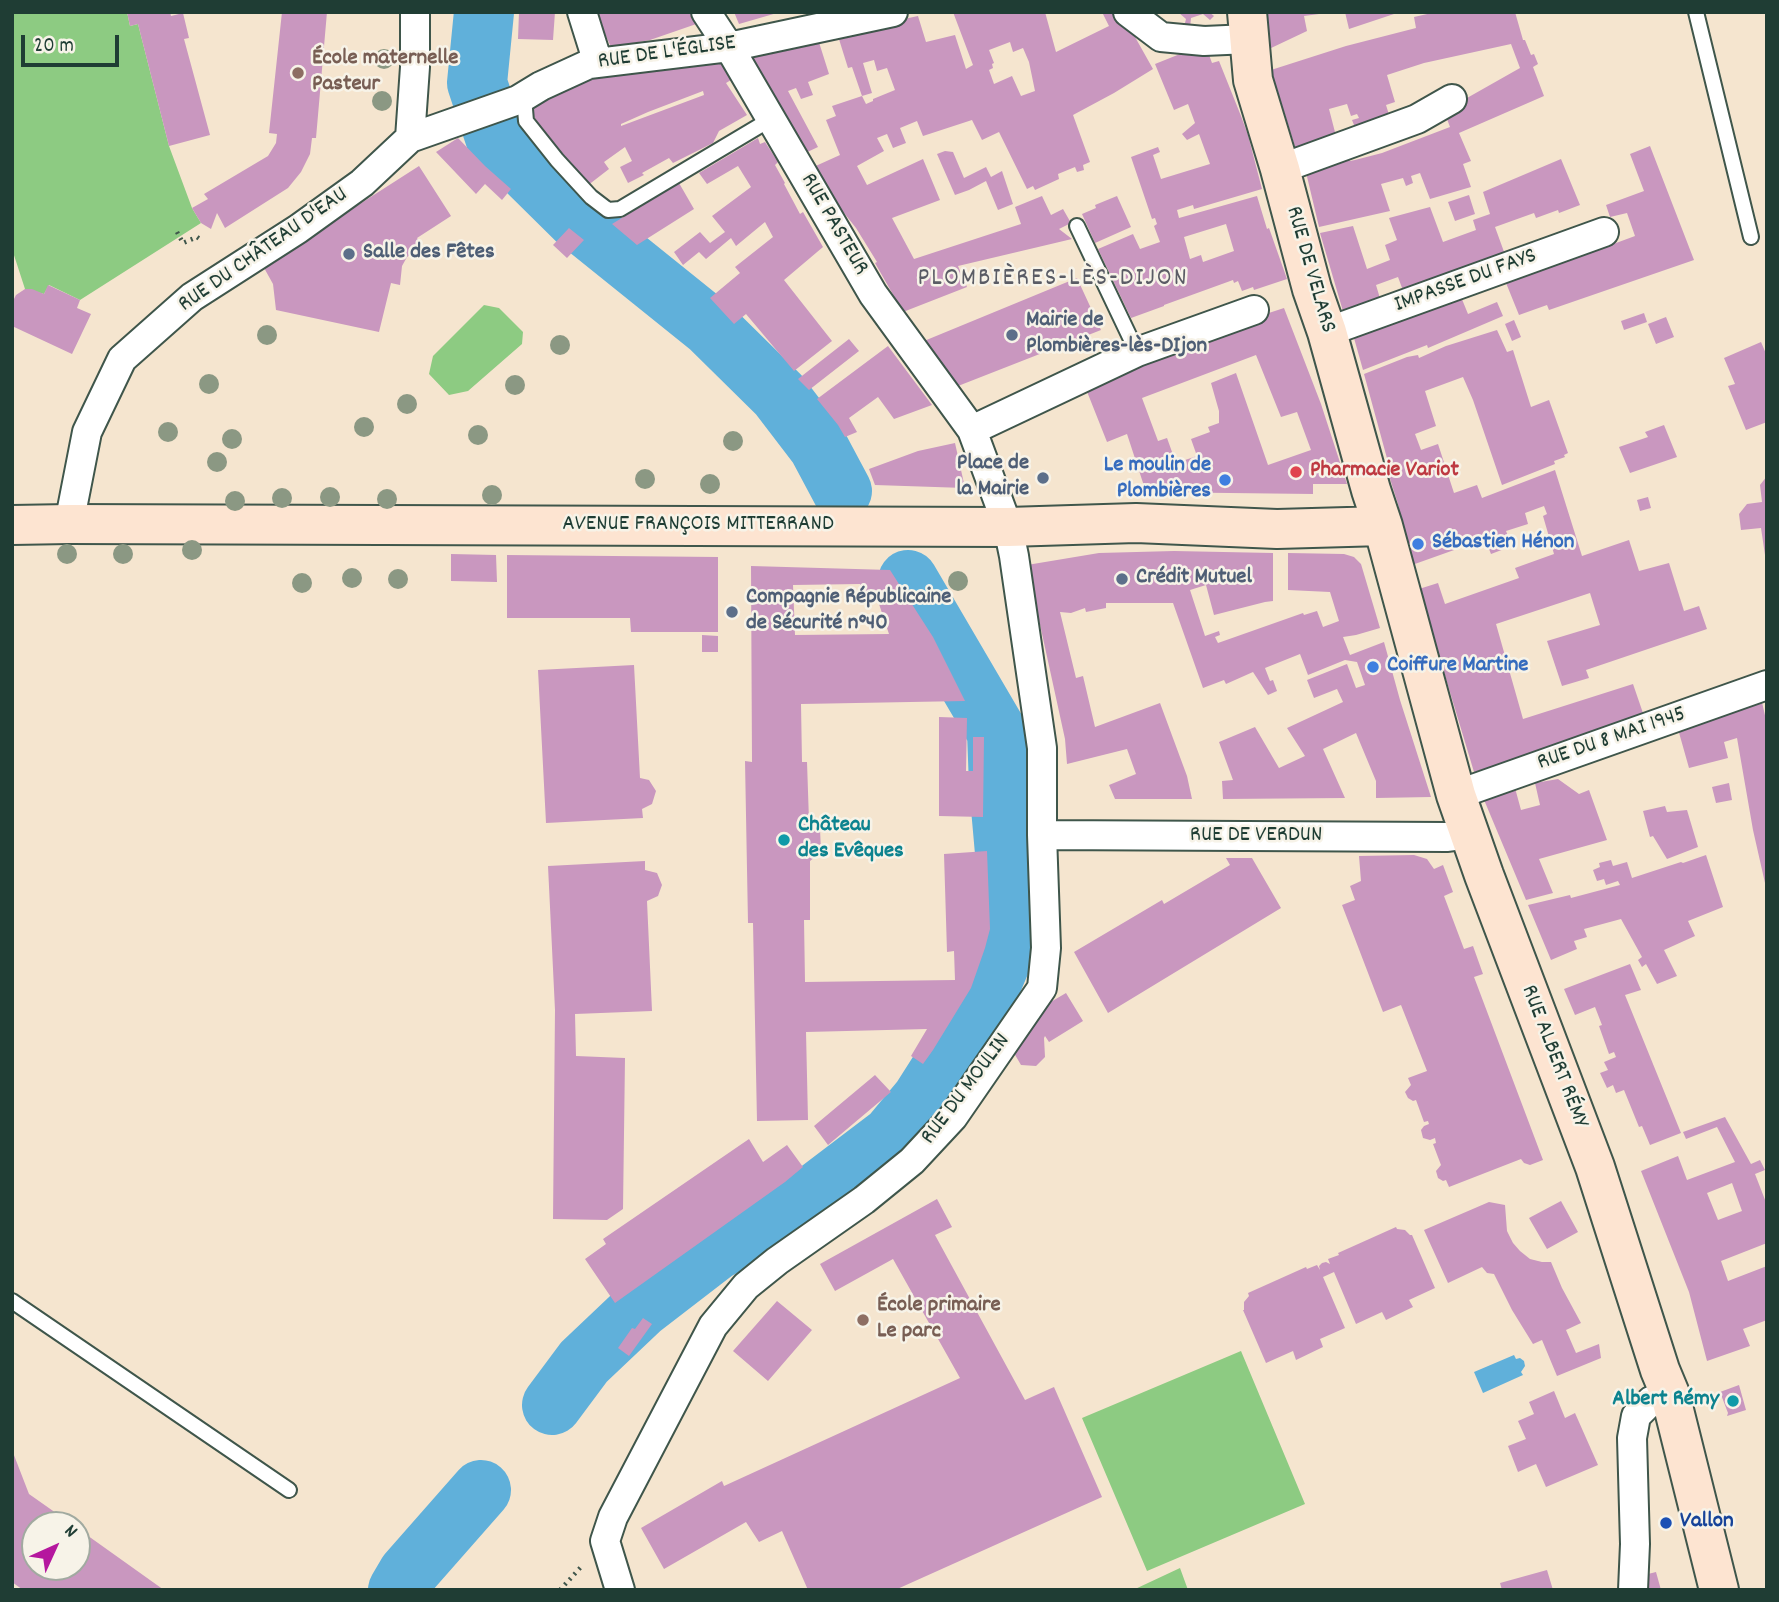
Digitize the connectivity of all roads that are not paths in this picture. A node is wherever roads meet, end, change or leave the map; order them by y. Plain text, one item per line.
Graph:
1 (415, 12) edge
2 (582, 12) edge
3 (706, 12) edge
4 (893, 12) edge
5 (1128, 12) edge
6 (1696, 12) edge
7 (1248, 26) edge
8 (730, 47) junction
9 (598, 63) junction
10 (521, 99) junction
11 (1452, 99) dead end
12 (771, 119) junction
13 (410, 138) junction
14 (1280, 169) junction
15 (1077, 226) dead end
16 (1604, 232) dead end
17 (1751, 237) dead end
18 (1254, 310) dead end
19 (1327, 332) junction
20 (1137, 352) junction
21 (972, 430) junction
22 (69, 524) junction
23 (15, 525) edge
24 (1383, 526) junction
25 (1008, 527) junction
26 (1767, 685) edge
27 (1457, 795) junction
28 (1470, 834) junction
29 (1042, 835) junction
30 (12, 1301) edge
31 (1670, 1394) junction
32 (289, 1490) dead end
33 (620, 1590) edge
34 (1633, 1590) edge
35 (1719, 1590) edge

1 - 13 street
2 - 9 street
3 - 8 street, RUE PASTEUR
4 - 8 street, RUE DE L'ÉGLISE
5 - 7 street
6 - 17 lane
7 - 14 main road, RUE DE VELARS
8 - 9 street, RUE DE L'ÉGLISE
8 - 12 street, RUE PASTEUR
9 - 10 street, RUE DE L'ÉGLISE
10 - 12 lane
10 - 13 street, RUE DE L'ÉGLISE
11 - 14 street
12 - 21 street, RUE PASTEUR
13 - 22 street, RUE DU CHÂTEAU D'EAU
14 - 19 main road, RUE DE VELARS
15 - 20 lane
16 - 19 street, IMPASSE DU FAYS
18 - 20 street
19 - 24 main road, RUE DE VELARS
20 - 21 street
21 - 25 street
22 - 23 main road, AVENUE FRANÇOIS MITTERRAND
22 - 25 main road, AVENUE FRANÇOIS MITTERRAND
24 - 25 main road, AVENUE FRANÇOIS MITTERRAND
24 - 27 main road, RUE ALBERT RÉMY
25 - 29 street, RUE DU MOULIN
26 - 27 street, RUE DU 8 MAI 1945
27 - 28 main road, RUE ALBERT RÉMY
28 - 29 street, RUE DE VERDUN
28 - 31 main road, RUE ALBERT RÉMY
29 - 33 street, RUE DU MOULIN
30 - 32 lane
31 - 34 street
31 - 35 main road, RUE ALBERT RÉMY

